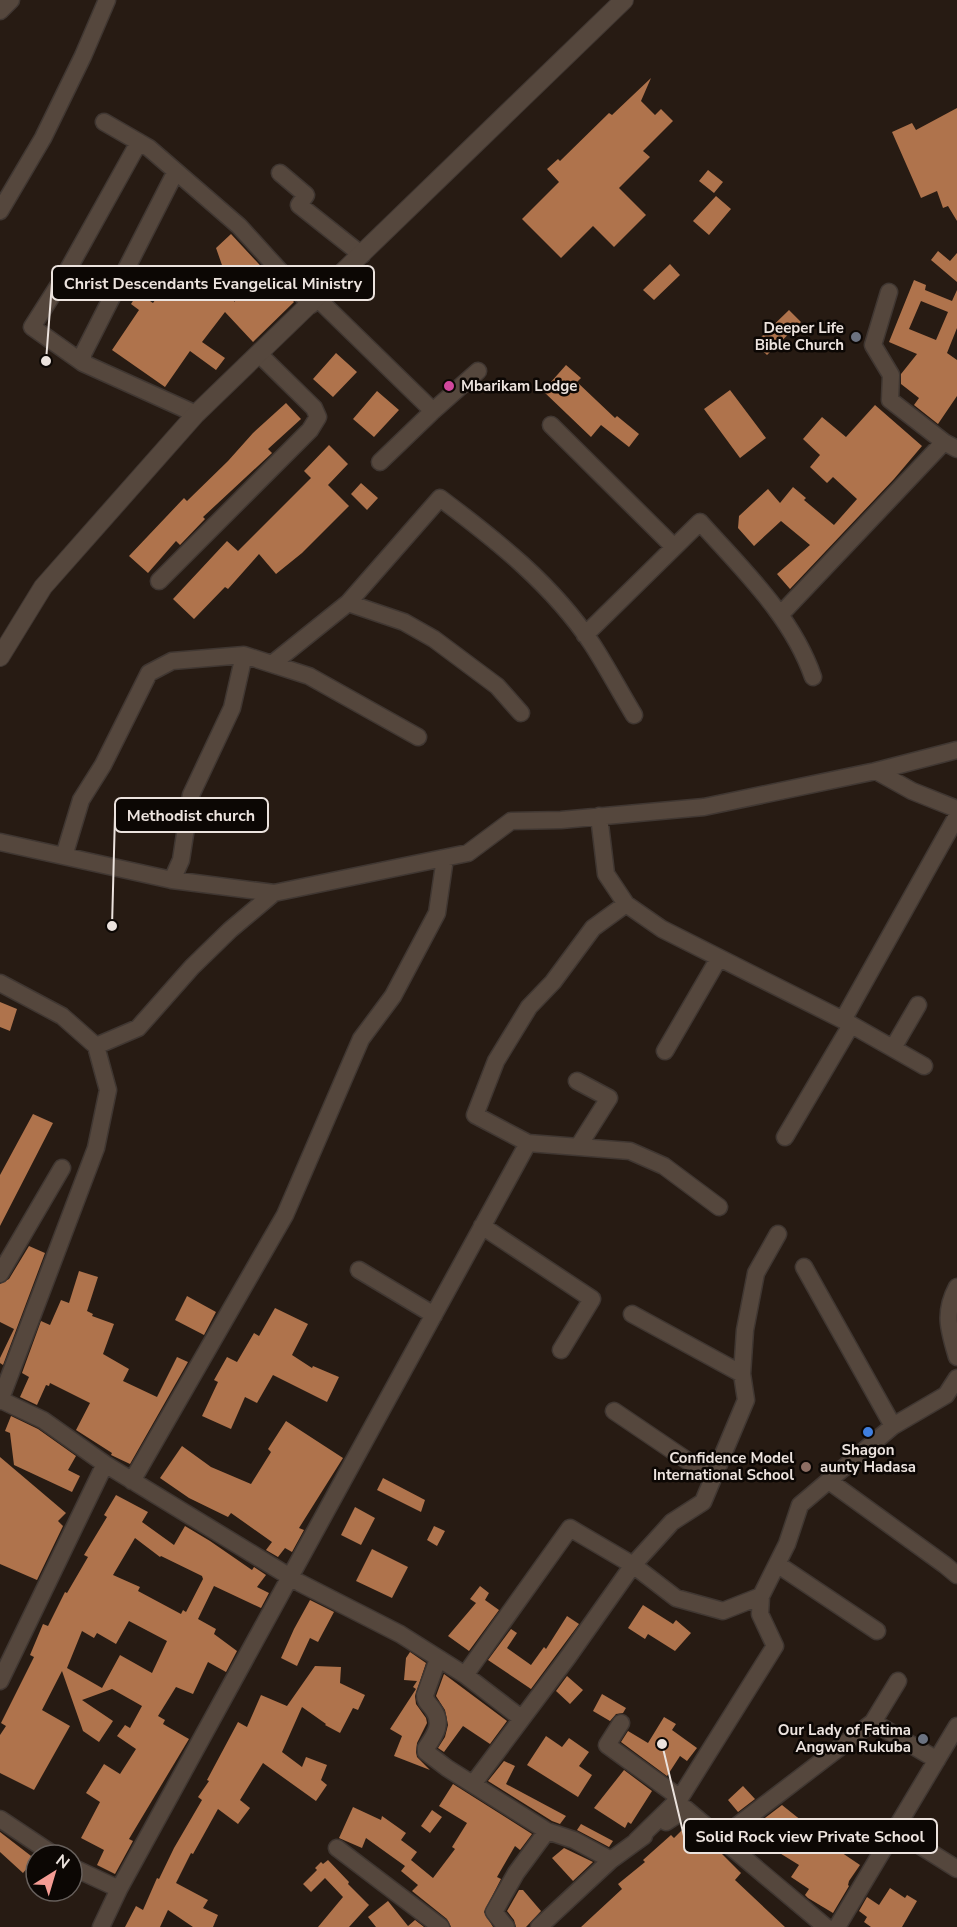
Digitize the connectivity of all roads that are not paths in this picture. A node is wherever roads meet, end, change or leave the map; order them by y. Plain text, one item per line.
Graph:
1 (10, 0) edge
2 (107, 0) edge
3 (616, 3) edge
4 (0, 11) edge
5 (104, 122) dead end
6 (139, 142) junction
7 (175, 173) junction
8 (280, 173) dead end
9 (0, 211) edge
10 (362, 255) junction
11 (889, 292) dead end
12 (314, 302) junction
13 (259, 354) junction
14 (83, 363) junction
15 (478, 371) dead end
16 (433, 411) junction
17 (196, 414) junction
18 (550, 425) dead end
19 (951, 445) edge
20 (380, 462) dead end
21 (674, 547) junction
22 (159, 581) dead end
23 (348, 603) junction
24 (780, 615) junction
25 (585, 635) junction
26 (244, 655) junction
27 (0, 657) edge
28 (272, 664) junction
29 (813, 677) dead end
30 (521, 713) dead end
31 (634, 715) dead end
32 (418, 737) dead end
33 (957, 750) edge
34 (876, 771) junction
35 (957, 808) edge
36 (599, 816) junction
37 (957, 816) edge
38 (0, 842) edge
39 (64, 856) junction
40 (445, 858) junction
41 (172, 880) junction
42 (274, 893) junction
43 (626, 904) junction
44 (719, 958) junction
45 (0, 983) edge
46 (918, 1005) dead end
47 (847, 1023) junction
48 (96, 1046) junction
49 (893, 1048) junction
50 (664, 1051) dead end
51 (924, 1066) dead end
52 (577, 1081) dead end
53 (785, 1137) dead end
54 (528, 1143) junction
55 (578, 1147) junction
56 (62, 1168) dead end
57 (719, 1207) dead end
58 (482, 1226) junction
59 (778, 1234) dead end
60 (804, 1268) dead end
61 (359, 1270) dead end
62 (0, 1274) edge
63 (957, 1287) edge
64 (632, 1314) dead end
65 (434, 1315) junction
66 (561, 1350) dead end
67 (957, 1357) edge
68 (742, 1374) junction
69 (957, 1378) edge
70 (0, 1400) edge
71 (614, 1411) dead end
72 (893, 1426) junction
73 (105, 1464) junction
74 (713, 1478) junction
75 (132, 1481) junction
76 (829, 1481) junction
77 (777, 1564) junction
78 (633, 1565) junction
79 (957, 1575) edge
80 (290, 1577) junction
81 (762, 1596) junction
82 (877, 1631) dead end
83 (438, 1659) junction
84 (465, 1675) junction
85 (0, 1681) edge
86 (898, 1681) dead end
87 (521, 1718) junction
88 (873, 1722) junction
89 (621, 1723) dead end
90 (957, 1726) edge
91 (937, 1760) junction
92 (473, 1784) junction
93 (680, 1798) junction
94 (0, 1819) edge
95 (895, 1830) junction
96 (547, 1831) junction
97 (721, 1838) junction
98 (636, 1841) junction
99 (36, 1843) edge
100 (337, 1848) dead end
101 (611, 1860) junction
102 (957, 1869) edge
103 (84, 1873) edge
104 (119, 1890) junction
105 (101, 1927) edge
106 (441, 1927) edge
107 (506, 1927) edge
108 (538, 1927) edge
109 (826, 1927) edge
110 (837, 1927) edge

1 - 4 street
2 - 9 street
3 - 10 street
5 - 6 street
6 - 7 street
6 - 14 street
7 - 12 street
7 - 14 street
8 - 10 street
10 - 12 street
11 - 19 street
12 - 13 street
12 - 16 street
13 - 17 street
13 - 22 street
14 - 17 street
15 - 16 street
16 - 20 street
17 - 27 street
18 - 21 street
19 - 24 street
21 - 24 street
21 - 25 street
23 - 25 street
23 - 28 street
23 - 30 street
24 - 29 street
25 - 31 street
26 - 28 street
26 - 39 street
26 - 41 street
28 - 32 street
33 - 34 street
34 - 35 street
34 - 36 street
36 - 40 street
36 - 43 street
37 - 47 street
38 - 39 street
39 - 41 street
40 - 42 street
40 - 75 street
41 - 42 street
42 - 48 street
43 - 44 street
43 - 54 street
44 - 47 street
44 - 50 street
45 - 48 street
46 - 49 street
47 - 49 street
47 - 53 street
48 - 70 street
49 - 51 street
52 - 55 street
54 - 55 street
54 - 58 street
55 - 57 street
56 - 62 street
58 - 65 street
58 - 66 street
59 - 68 street
60 - 72 street
61 - 65 street
63 - 67 street
64 - 68 street
65 - 80 street
68 - 74 street
69 - 72 street
70 - 73 street
71 - 74 street
72 - 76 street
73 - 75 street
73 - 85 street
74 - 78 street
75 - 80 street
76 - 77 street
76 - 79 street
77 - 81 street
77 - 82 street
78 - 81 street
78 - 84 street
78 - 87 street
80 - 83 street
80 - 104 street
81 - 93 street
83 - 84 street
83 - 92 street
84 - 87 street
86 - 88 street
87 - 92 street
88 - 91 street
88 - 97 street
89 - 93 street
90 - 91 street
91 - 95 street
92 - 96 street
93 - 98 street
94 - 99 street
95 - 102 street
95 - 110 street
96 - 101 street
96 - 107 street
97 - 98 street
97 - 109 street
98 - 101 street
100 - 106 street
101 - 108 street
103 - 104 street
104 - 105 street

